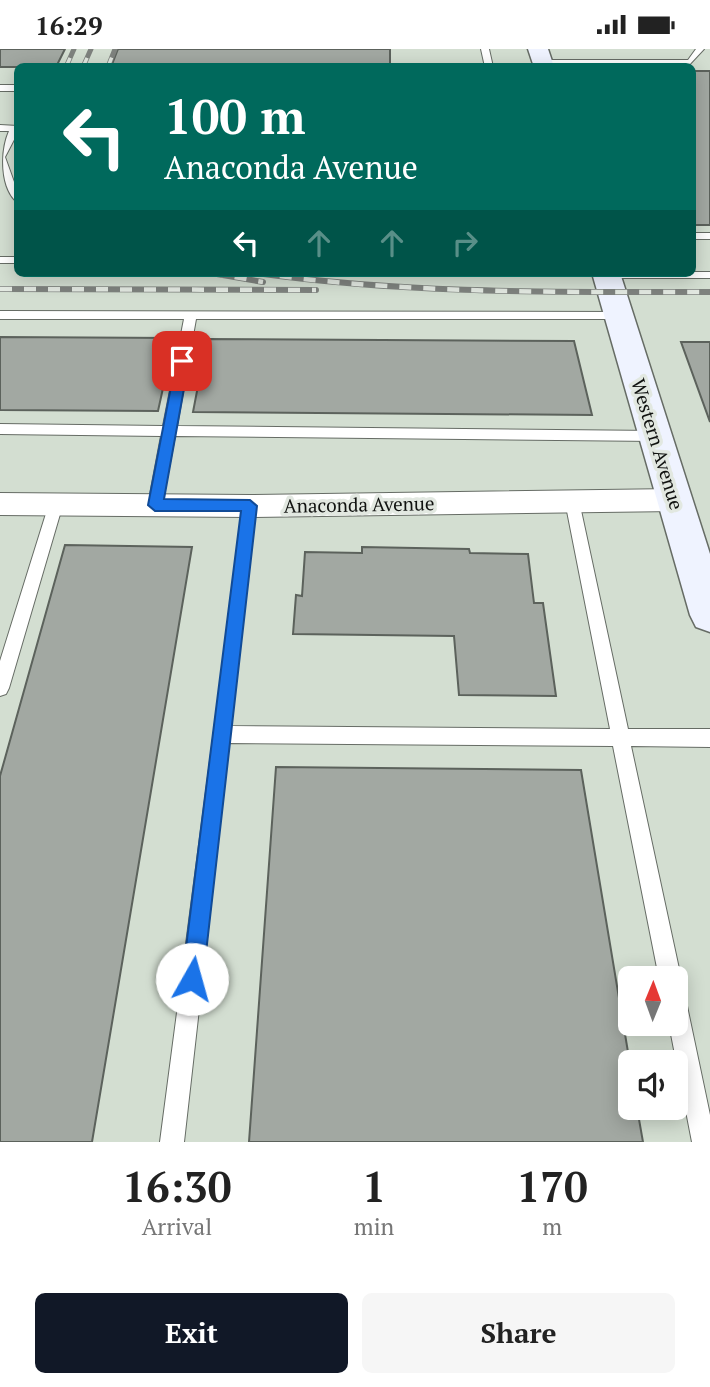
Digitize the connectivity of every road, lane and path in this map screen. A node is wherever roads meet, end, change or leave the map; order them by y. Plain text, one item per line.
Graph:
1 (700, 49) edge
2 (542, 59) edge
3 (14, 130) edge
4 (0, 156) edge
5 (14, 196) edge
6 (608, 277) edge
7 (0, 315) edge
8 (191, 315) junction
9 (619, 316) junction
10 (0, 429) edge
11 (170, 430) junction
12 (656, 436) junction
13 (675, 500) junction
14 (572, 501) junction
15 (0, 504) edge
16 (57, 504) junction
17 (155, 505) junction
18 (250, 506) junction
19 (710, 615) edge
20 (0, 688) edge
21 (222, 734) junction
22 (620, 737) junction
23 (710, 738) edge
24 (668, 966) edge
25 (682, 1036) edge
26 (173, 1142) edge
27 (704, 1142) edge

1 - 2 lane
3 - 4 lane
4 - 5 lane
6 - 9 street, Western Avenue
7 - 8 lane
8 - 9 lane
8 - 11 lane
9 - 12 street, Western Avenue
10 - 11 lane
11 - 12 lane
11 - 17 lane
12 - 13 street, Western Avenue
13 - 14 street, Anaconda Avenue
13 - 19 street, Western Avenue
14 - 18 street, Anaconda Avenue
14 - 22 lane
15 - 16 street, Anaconda Avenue
16 - 17 street, Anaconda Avenue
16 - 20 lane
17 - 18 street, Anaconda Avenue
18 - 21 lane
21 - 22 lane
21 - 26 lane
22 - 23 lane
22 - 24 lane
25 - 27 lane

